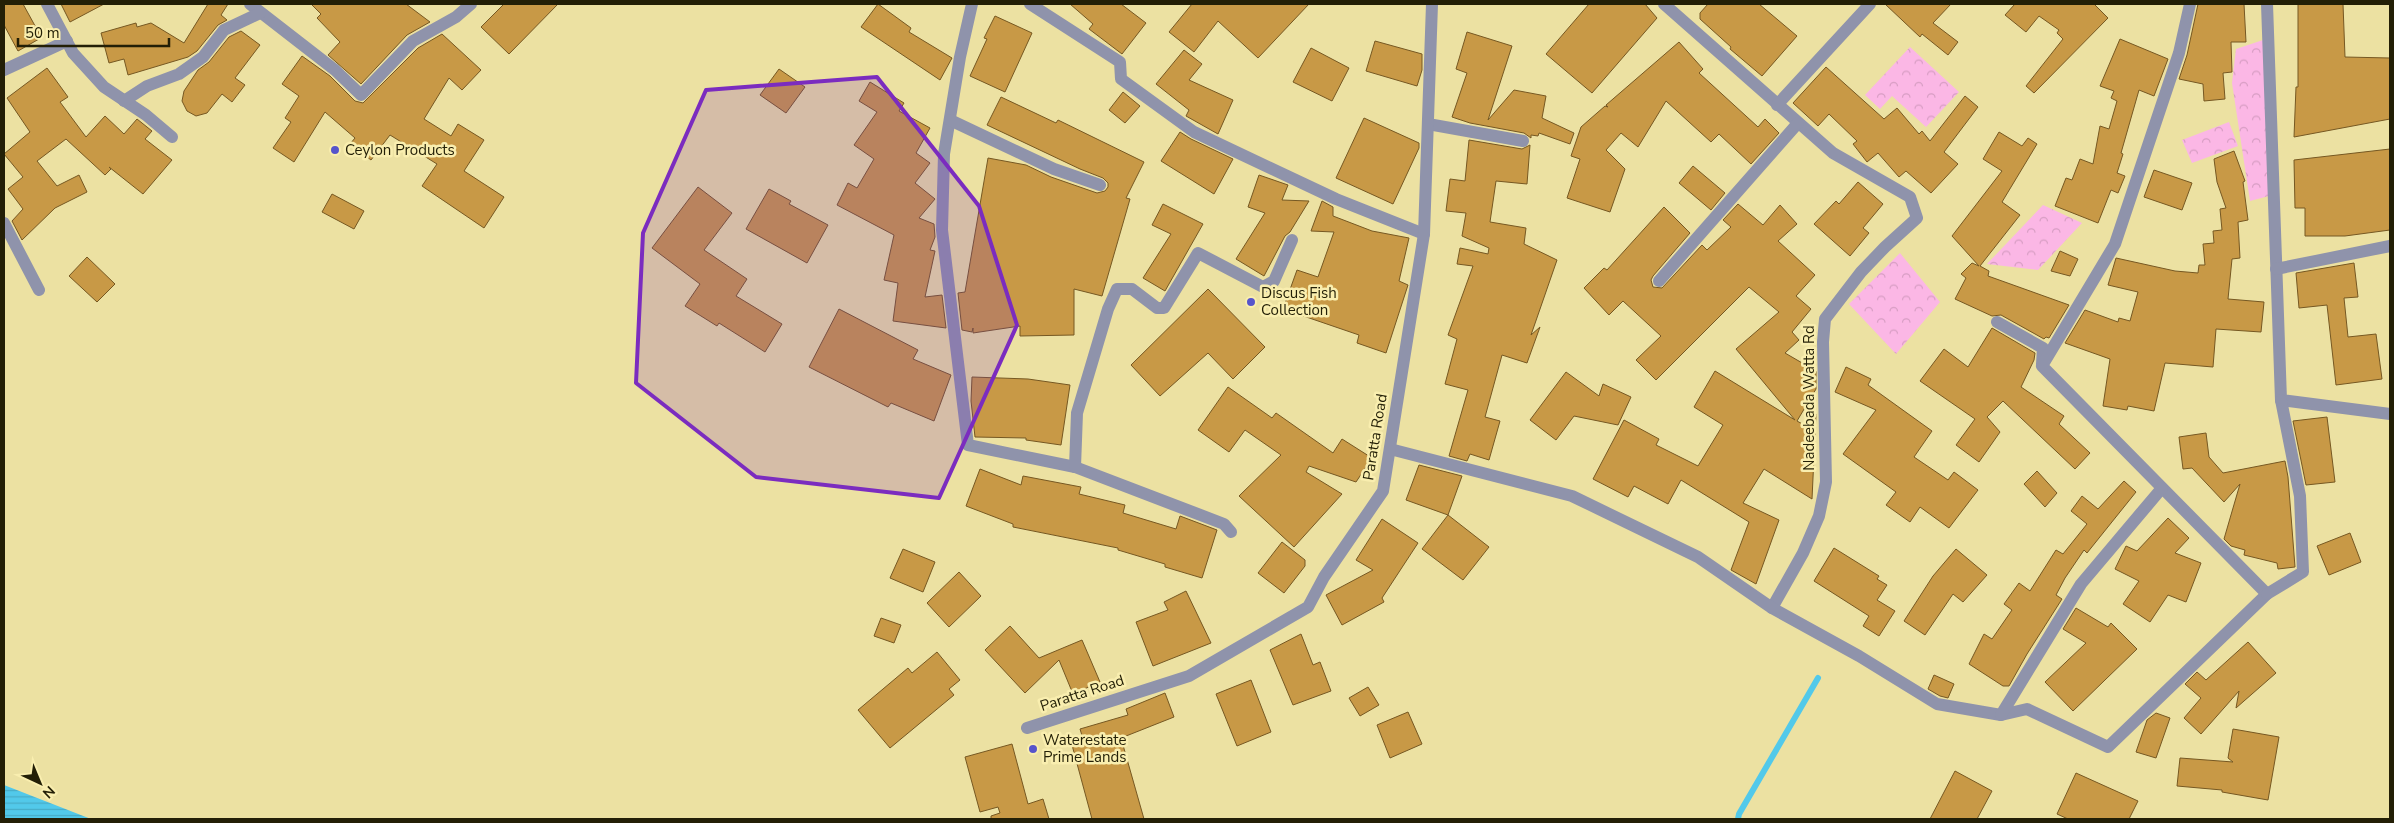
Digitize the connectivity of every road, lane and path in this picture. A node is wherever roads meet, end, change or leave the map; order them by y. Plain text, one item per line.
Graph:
1 (47, 4) edge
2 (250, 4) edge
3 (471, 4) edge
4 (972, 4) edge
5 (1030, 4) edge
6 (1432, 4) edge
7 (1664, 4) edge
8 (1870, 4) edge
9 (2190, 4) edge
10 (2267, 4) edge
11 (260, 13) junction
12 (67, 41) junction
13 (4, 70) edge
14 (124, 101) junction
15 (1778, 105) junction
16 (950, 120) junction
17 (1798, 122) junction
18 (1428, 124) junction
19 (172, 137) dead end
20 (1523, 141) dead end
21 (1100, 185) dead end
22 (4, 223) edge
23 (1424, 234) junction
24 (1292, 240) dead end
25 (2390, 246) edge
26 (2276, 269) junction
27 (1659, 281) dead end
28 (39, 290) dead end
29 (1997, 322) dead end
30 (2042, 366) junction
31 (2281, 400) junction
32 (2390, 414) edge
33 (1390, 449) junction
34 (1075, 467) junction
35 (2162, 488) junction
36 (1231, 532) dead end
37 (2266, 594) junction
38 (1772, 608) junction
39 (2000, 715) junction
40 (1027, 728) dead end

1 - 12 street
2 - 11 street
3 - 11 street
4 - 16 street
5 - 23 street
6 - 18 street, Paratta Road
7 - 15 street, Nadeebada Watta Rd
8 - 15 street
9 - 30 street
10 - 26 street
11 - 14 street
12 - 13 street
12 - 14 street
14 - 19 street
15 - 17 street, Nadeebada Watta Rd
16 - 21 street
16 - 34 street
17 - 27 street
17 - 38 street, Nadeebada Watta Rd
18 - 20 street
18 - 23 street, Paratta Road
22 - 28 street
23 - 33 street, Paratta Road
24 - 34 street
25 - 26 street
26 - 31 street
29 - 30 street
30 - 35 street
31 - 32 street
31 - 37 street
33 - 38 street
33 - 40 street, Paratta Road
34 - 36 street
35 - 37 street
35 - 39 street
37 - 39 street
38 - 39 street

